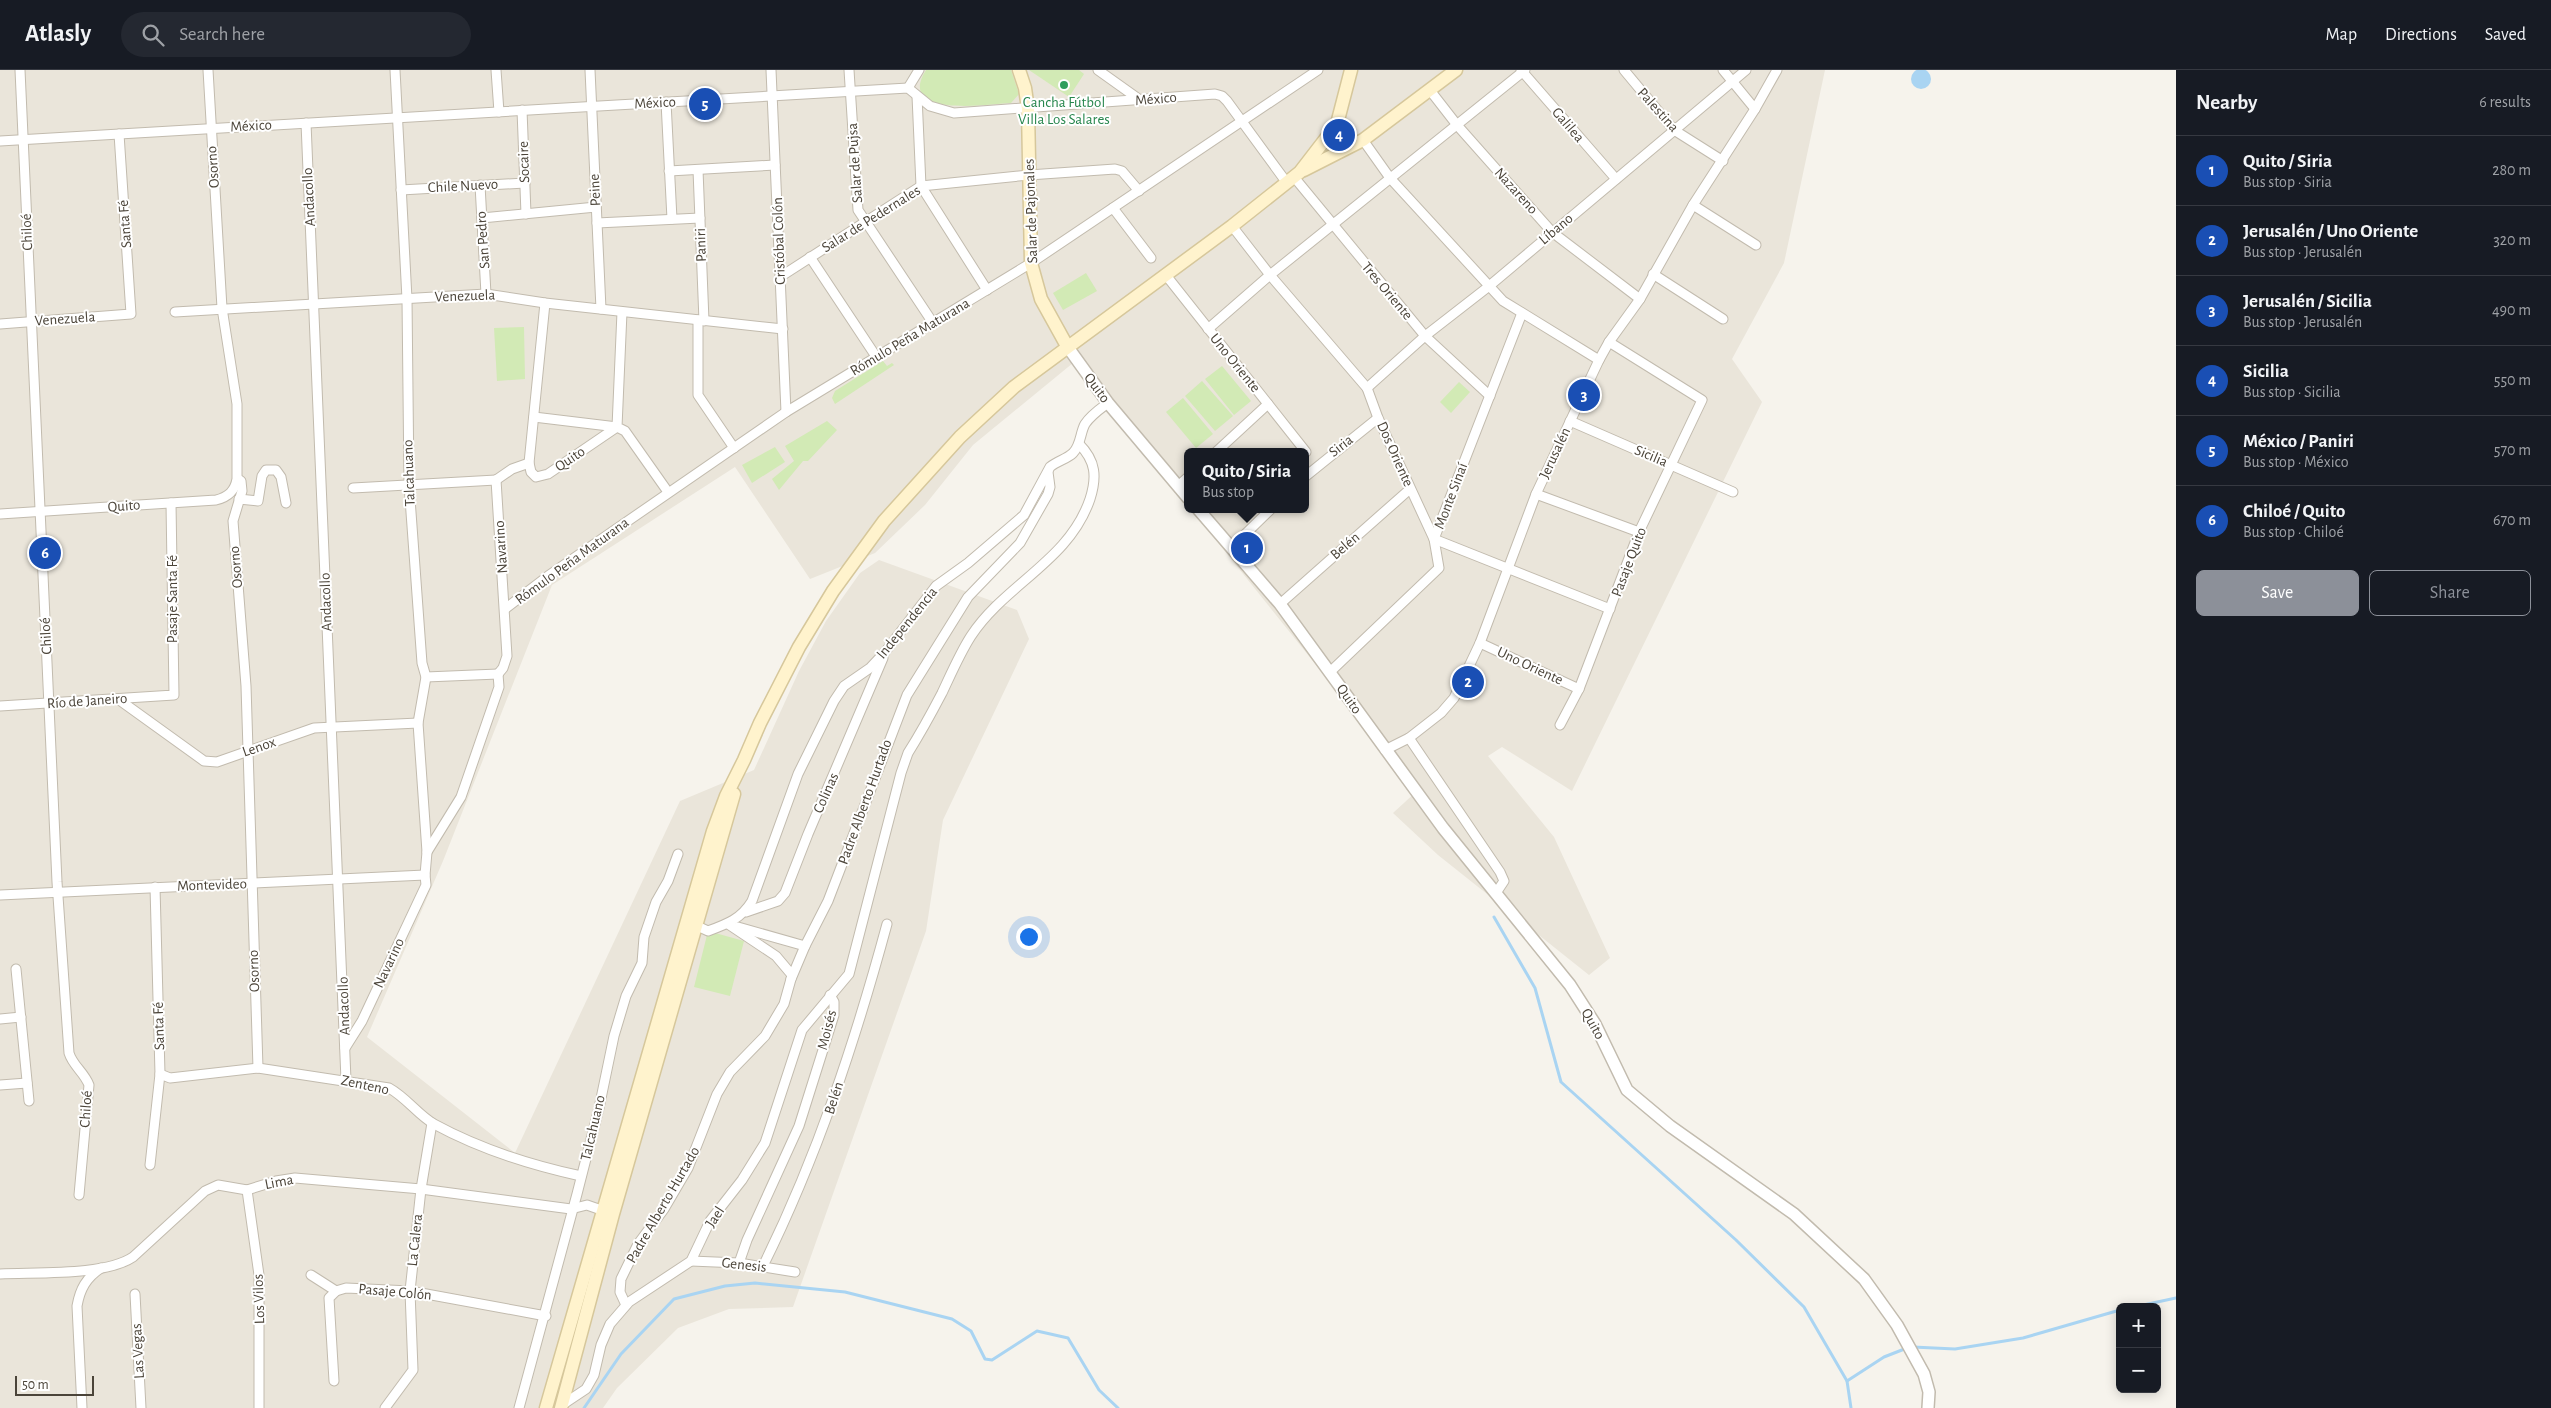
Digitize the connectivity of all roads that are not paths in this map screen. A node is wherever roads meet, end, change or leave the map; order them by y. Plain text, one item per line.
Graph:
1 (20, 70) edge
2 (208, 70) edge
3 (396, 70) edge
4 (496, 70) edge
5 (590, 70) edge
6 (771, 70) edge
7 (849, 70) edge
8 (919, 70) edge
9 (1019, 70) edge
10 (1098, 70) edge
11 (1318, 70) edge
12 (1351, 70) edge
13 (1456, 70) edge
14 (1624, 70) edge
15 (1723, 70) edge
16 (1746, 70) edge
17 (1777, 70) edge
18 (1523, 71) edge
19 (1733, 82) junction
20 (908, 88) junction
21 (1429, 89) junction
22 (850, 91) junction
23 (772, 96) junction
24 (917, 96) junction
25 (1140, 100) junction
26 (666, 102) junction
27 (591, 106) junction
28 (1028, 109) junction
29 (1756, 109) junction
30 (522, 110) junction
31 (499, 112) junction
32 (398, 118) junction
33 (306, 123) junction
34 (1242, 123) junction
35 (1457, 124) junction
36 (211, 129) junction
37 (1674, 130) junction
38 (119, 134) junction
39 (24, 140) junction
40 (1363, 140) junction
41 (0, 141) edge
42 (1723, 161) junction
43 (775, 165) junction
44 (698, 170) junction
45 (669, 171) junction
46 (1029, 175) junction
47 (1294, 177) junction
48 (1390, 178) junction
49 (1616, 179) junction
50 (525, 183) junction
51 (480, 186) junction
52 (921, 186) junction
53 (402, 190) junction
54 (1139, 191) junction
55 (1693, 205) junction
56 (596, 207) junction
57 (1113, 208) junction
58 (526, 214) junction
59 (482, 218) junction
60 (700, 218) junction
61 (672, 219) junction
62 (865, 222) junction
63 (597, 223) junction
64 (1232, 226) junction
65 (1332, 226) junction
66 (1552, 232) junction
67 (1756, 245) dead end
68 (810, 257) junction
69 (1151, 258) dead end
70 (1031, 263) junction
71 (1165, 274) junction
72 (1654, 274) junction
73 (1270, 275) junction
74 (780, 277) junction
75 (1488, 287) junction
76 (987, 290) junction
77 (486, 294) junction
78 (407, 299) junction
79 (1640, 299) junction
80 (314, 302) junction
81 (545, 303) junction
82 (222, 308) junction
83 (600, 309) junction
84 (175, 312) dead end
85 (622, 312) junction
86 (1522, 313) junction
87 (131, 314) joint
88 (1723, 319) dead end
89 (701, 320) junction
90 (30, 322) junction
91 (933, 322) junction
92 (0, 324) edge
93 (783, 329) junction
94 (1208, 330) junction
95 (1425, 336) junction
96 (1609, 342) junction
97 (1066, 346) junction
98 (877, 358) junction
99 (1599, 360) junction
100 (1367, 388) junction
101 (1490, 396) junction
102 (1108, 403) junction
103 (1268, 404) junction
104 (786, 412) junction
105 (534, 417) junction
106 (1378, 418) junction
107 (1570, 421) junction
108 (617, 428) junction
109 (1079, 444) junction
110 (734, 448) junction
111 (1220, 448) edge
112 (1303, 448) edge
113 (1309, 456) edge
114 (529, 463) junction
115 (1671, 464) junction
116 (1316, 466) junction
117 (1048, 472) junction
118 (1309, 473) edge
119 (237, 478) junction
120 (496, 480) junction
121 (1184, 481) edge
122 (408, 485) junction
123 (1178, 486) junction
124 (353, 488) dead end
125 (1410, 489) junction
126 (668, 492) junction
127 (1733, 492) dead end
128 (1184, 493) edge
129 (1536, 494) junction
130 (240, 499) junction
131 (171, 503) junction
132 (286, 503) dead end
133 (40, 511) junction
134 (1201, 513) edge
135 (1267, 513) edge
136 (0, 514) edge
137 (1639, 532) junction
138 (1434, 539) junction
139 (1231, 548) junction
140 (1508, 567) junction
141 (1280, 604) junction
142 (1610, 609) junction
143 (505, 610) junction
144 (1480, 643) junction
145 (885, 652) junction
146 (1330, 672) junction
147 (498, 674) junction
148 (426, 677) junction
149 (1579, 689) junction
150 (174, 696) joint
151 (118, 699) junction
152 (49, 703) junction
153 (0, 706) edge
154 (418, 723) junction
155 (1560, 725) dead end
156 (332, 727) junction
157 (1409, 738) junction
158 (1385, 750) junction
159 (248, 752) junction
160 (744, 760) junction
161 (427, 852) junction
162 (678, 854) dead end
163 (425, 875) junction
164 (339, 879) junction
165 (251, 883) junction
166 (155, 887) junction
167 (57, 892) junction
168 (1496, 892) junction
169 (0, 895) edge
170 (746, 912) junction
171 (728, 924) junction
172 (887, 924) dead end
173 (695, 925) junction
174 (805, 946) junction
175 (16, 969) dead end
176 (791, 979) junction
177 (830, 995) junction
178 (21, 1017) junction
179 (0, 1019) edge
180 (345, 1048) junction
181 (653, 1052) junction
182 (258, 1068) junction
183 (160, 1074) junction
184 (346, 1080) junction
185 (27, 1083) junction
186 (0, 1085) edge
187 (29, 1101) dead end
188 (432, 1123) junction
189 (150, 1165) dead end
190 (581, 1176) junction
191 (421, 1189) junction
192 (247, 1190) junction
193 (577, 1194) junction
194 (79, 1195) dead end
195 (587, 1205) junction
196 (572, 1209) junction
197 (608, 1213) junction
198 (691, 1261) junction
199 (740, 1263) junction
200 (763, 1266) junction
201 (101, 1268) junction
202 (795, 1272) dead end
203 (0, 1274) edge
204 (310, 1275) dead end
205 (336, 1291) junction
206 (410, 1291) junction
207 (135, 1294) dead end
208 (626, 1305) junction
209 (546, 1316) junction
210 (334, 1381) dead end
211 (561, 1406) edge
212 (82, 1408) edge
213 (141, 1408) edge
214 (259, 1408) edge
215 (385, 1408) edge
216 (519, 1408) edge
217 (546, 1408) edge
218 (1928, 1408) edge

1 - 39 street, Chiloé
2 - 36 street, Osorno
3 - 32 street, Talcahuano
4 - 31 street
5 - 27 street, Peine
6 - 23 street, Cristóbal Colón
7 - 22 street, Salar de Pujsa
8 - 20 street
9 - 28 main road, Salar de Pajonales
10 - 25 street
11 - 34 street, Rómulo Peña Maturana
12 - 47 main road
13 - 21 main road
14 - 37 street, Palestina
15 - 19 street
16 - 19 street, Líbano
17 - 29 street, Jerusalén
18 - 35 street
18 - 49 street, Galilea
19 - 29 street
19 - 37 street, Líbano
20 - 22 street, México
20 - 24 street, México
21 - 35 street, Nazareno
21 - 40 main road
22 - 23 street, México
22 - 62 street, Salar de Pujsa
23 - 26 street, México
23 - 43 street, Cristóbal Colón
24 - 28 street, México
24 - 52 street
25 - 28 street, México
25 - 34 street, México
26 - 27 street, México
26 - 45 street, Paniri
27 - 30 street, México
27 - 56 street, Peine
28 - 46 main road, Salar de Pajonales
29 - 42 street, Jerusalén
30 - 31 street, México
30 - 50 street, Socaire
31 - 32 street, México
32 - 33 street, México
32 - 53 street, Talcahuano
33 - 36 street, México
33 - 80 street, Andacollo
34 - 47 street, México
34 - 54 street, Rómulo Peña Maturana
35 - 48 street
35 - 66 street, Nazareno
36 - 38 street, México
36 - 82 street, Osorno
37 - 42 street, Palestina
37 - 49 street, Líbano
38 - 39 street, México
38 - 87 street, Santa Fé
39 - 41 street, México
39 - 90 street, Chiloé
40 - 47 main road
40 - 48 street
42 - 55 street, Jerusalén
43 - 44 street
43 - 74 street, Cristóbal Colón
44 - 45 street
44 - 60 street, Paniri
45 - 61 street, Paniri
46 - 52 street, Salar de Pedernales
46 - 54 street, Salar de Pedernales
46 - 70 main road, Salar de Pajonales
47 - 64 main road
47 - 65 street, Tres Oriente
48 - 65 street
48 - 75 street
49 - 66 street, Líbano
50 - 51 street, Chile Nuevo
50 - 58 street, Socaire
51 - 53 street, Chile Nuevo
51 - 59 street, San Pedro
52 - 62 street, Salar de Pedernales
52 - 76 street
53 - 78 street, Talcahuano
54 - 57 street, Rómulo Peña Maturana
55 - 67 street
55 - 72 street, Jerusalén
56 - 58 street
56 - 63 street, Peine
57 - 69 street
57 - 70 street, Rómulo Peña Maturana
58 - 59 street
59 - 77 street, San Pedro
60 - 61 street
60 - 89 street, Paniri
61 - 63 street
62 - 68 street, Salar de Pedernales
62 - 91 street, Salar de Pujsa
63 - 83 street, Peine
64 - 71 main road
64 - 73 street, Dos Oriente
65 - 73 street
65 - 95 street, Tres Oriente
66 - 75 street, Líbano
66 - 79 street, Nazareno
68 - 74 street, Salar de Pedernales
68 - 98 street
70 - 76 street, Rómulo Peña Maturana
70 - 97 main road, Salar de Pajonales
71 - 94 street, Uno Oriente
71 - 97 main road
72 - 79 street, Jerusalén
72 - 88 street
73 - 94 street
73 - 100 street, Dos Oriente
74 - 93 street, Cristóbal Colón
75 - 86 street
75 - 95 street, Líbano
76 - 91 street, Rómulo Peña Maturana
77 - 78 street, Venezuela
77 - 81 street, Venezuela
78 - 80 street, Venezuela
78 - 122 street, Talcahuano
79 - 96 street, Jerusalén
80 - 82 street, Venezuela
80 - 156 street, Andacollo
81 - 83 street, Venezuela
81 - 105 street
82 - 84 street, Venezuela
82 - 119 street, Osorno
83 - 85 street, Venezuela
85 - 89 street, Venezuela
85 - 108 street
86 - 99 street
86 - 101 street, Monte Sinaí
87 - 90 street, Venezuela
89 - 93 street, Venezuela
89 - 110 street, Paniri
90 - 92 street, Venezuela
90 - 133 street, Chiloé
91 - 98 street, Rómulo Peña Maturana
93 - 104 street, Cristóbal Colón
94 - 103 street, Uno Oriente
95 - 100 street, Líbano
95 - 101 street, Tres Oriente
96 - 99 street, Jerusalén
96 - 115 street, Pasaje Quito
97 - 102 street, Quito
97 - 160 main road
98 - 104 street, Rómulo Peña Maturana
99 - 107 street, Jerusalén
100 - 106 street, Dos Oriente
101 - 138 street, Monte Sinaí
102 - 109 street, Independencia
102 - 123 street, Quito
103 - 111 street
103 - 112 street, Uno Oriente
104 - 110 street, Rómulo Peña Maturana
105 - 108 street
105 - 114 street
106 - 116 street, Siria
106 - 125 street, Dos Oriente
107 - 115 street, Sicilia
107 - 129 street, Jerusalén
108 - 114 street, Quito
108 - 126 street
109 - 117 street, Independencia
109 - 177 street, Moisés
110 - 126 street, Rómulo Peña Maturana
113 - 116 street, Uno Oriente
114 - 120 street
115 - 127 street, Sicilia
115 - 137 street, Pasaje Quito
116 - 118 street, Siria
117 - 145 street, Independencia
117 - 174 street, Padre Alberto Hurtado
119 - 130 street, Osorno
119 - 131 street, Quito
120 - 122 street
120 - 143 street, Navarino
121 - 123 street
122 - 124 street
122 - 148 street, Talcahuano
123 - 128 street, Quito
125 - 138 street, Dos Oriente
125 - 141 street, Belén
126 - 143 street, Rómulo Peña Maturana
129 - 137 street
129 - 140 street, Jerusalén
130 - 132 street
130 - 159 street, Osorno
131 - 133 street, Quito
131 - 150 street, Pasaje Santa Fé
133 - 136 street, Quito
133 - 152 street, Chiloé
134 - 139 street, Quito
135 - 139 street
137 - 142 street, Pasaje Quito
138 - 140 street
138 - 146 street, Monte Sinaí
139 - 141 street, Quito
140 - 142 street
140 - 144 street, Jerusalén
141 - 146 street, Quito
142 - 149 street, Pasaje Quito
143 - 147 street, Navarino
144 - 149 street, Uno Oriente
144 - 157 street, Jerusalén
145 - 170 street, Independencia
145 - 170 street, Colinas
146 - 158 street, Quito
147 - 148 street
147 - 161 street, Navarino
148 - 154 street, Talcahuano
149 - 155 street, Pasaje Quito
150 - 151 street, Río de Janeiro
151 - 152 street, Río de Janeiro
151 - 159 street, Lenox
152 - 153 street, Río de Janeiro
152 - 167 street, Chiloé
154 - 156 street, Lenox
154 - 161 street, Talcahuano
156 - 159 street, Lenox
156 - 164 street, Andacollo
157 - 158 street, Jerusalén
157 - 168 street
158 - 168 street, Quito
159 - 165 street, Osorno
160 - 173 main road
160 - 181 main road
161 - 163 street, Talcahuano
162 - 190 street, Talcahuano
163 - 164 street, Montevideo
163 - 180 street, Navarino
164 - 165 street, Montevideo
164 - 180 street, Andacollo
165 - 166 street, Montevideo
165 - 182 street, Osorno
166 - 167 street, Montevideo
166 - 183 street, Santa Fé
167 - 169 street, Montevideo
167 - 194 street, Chiloé
168 - 218 street, Quito
170 - 171 street
171 - 173 street
171 - 174 street
171 - 176 street
172 - 200 street, Belén
173 - 181 main road
174 - 176 street, Padre Alberto Hurtado
175 - 178 street
176 - 208 street, Padre Alberto Hurtado
177 - 198 street, Jael
177 - 199 street, Moisés
178 - 179 street
178 - 185 street
180 - 184 street, Andacollo
181 - 197 main road
182 - 183 street, Zenteno
182 - 184 street, Zenteno
183 - 189 street, Santa Fé
184 - 188 street, Zenteno
185 - 186 street
185 - 187 street
188 - 190 street, Zenteno
188 - 191 street, La Calera
190 - 193 street, Talcahuano
191 - 192 street, Lima
191 - 196 street, Lima
191 - 206 street, La Calera
192 - 201 street, Lima
192 - 214 street, Los Vilos
193 - 195 street
193 - 196 street, Talcahuano
195 - 196 street, Lima
195 - 197 street
196 - 209 street, Talcahuano
197 - 211 main road
197 - 217 main road
198 - 199 street, Genesis
198 - 208 street
199 - 200 street, Genesis
200 - 202 street, Genesis
201 - 203 street, Lima
201 - 212 street
204 - 205 street
205 - 206 street, Pasaje Colón
205 - 210 street, Pasaje Colón
206 - 209 street, Pasaje Colón
206 - 215 street, La Calera
207 - 213 street, Las Vegas
208 - 211 street
209 - 216 street, Talcahuano

